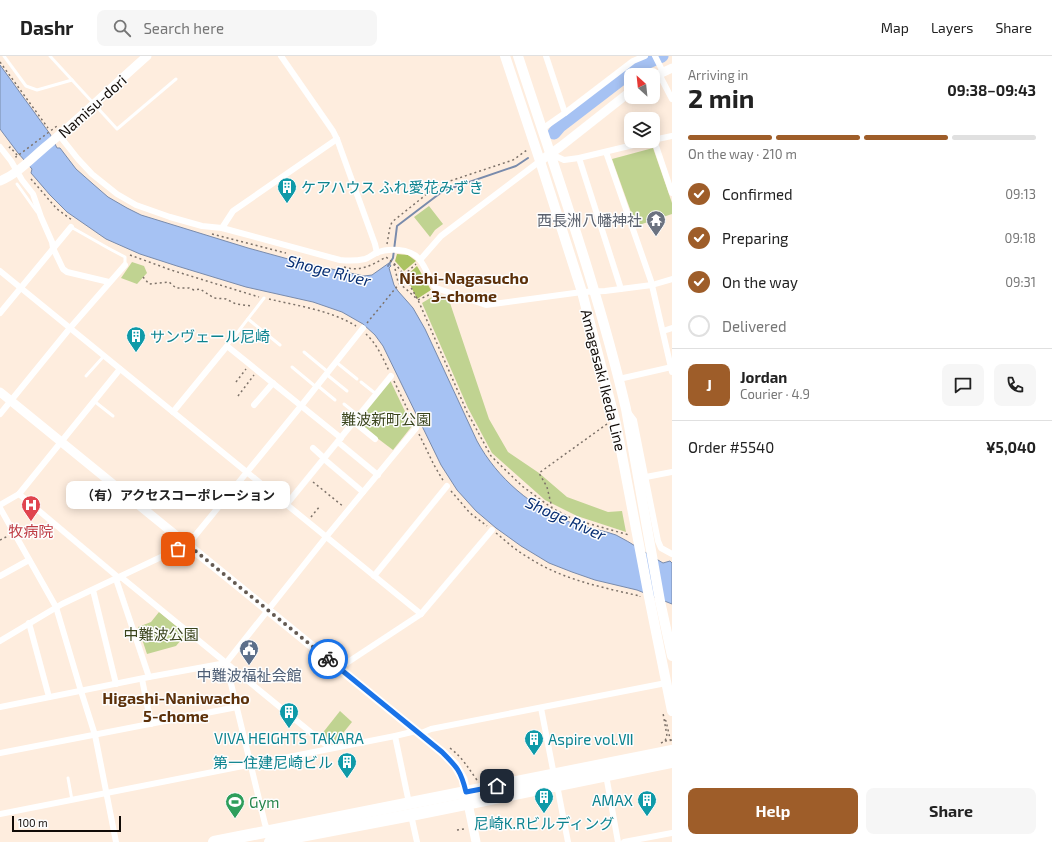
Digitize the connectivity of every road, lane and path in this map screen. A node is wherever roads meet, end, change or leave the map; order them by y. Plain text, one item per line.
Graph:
1 (4, 56) edge
2 (50, 56) edge
3 (147, 56) edge
4 (281, 56) edge
5 (505, 56) edge
6 (518, 56) edge
7 (546, 56) edge
8 (645, 56) edge
9 (0, 62) edge
10 (672, 68) edge
11 (660, 73) edge
12 (660, 78) edge
13 (176, 79) dead end
14 (72, 80) junction
15 (624, 97) edge
16 (672, 99) edge
17 (94, 104) junction
18 (565, 113) junction
19 (48, 128) dead end
20 (542, 128) junction
21 (50, 131) dead end
22 (672, 136) edge
23 (57, 137) junction
24 (660, 138) edge
25 (337, 139) junction
26 (0, 147) edge
27 (624, 147) edge
28 (655, 148) edge
29 (7, 149) dead end
30 (527, 150) dead end
31 (606, 152) junction
32 (551, 154) junction
33 (579, 158) junction
34 (540, 161) junction
35 (18, 171) junction
36 (27, 175) dead end
37 (0, 181) edge
38 (17, 184) dead end
39 (671, 189) edge
40 (41, 217) junction
41 (73, 225) junction
42 (222, 228) junction
43 (389, 247) junction
44 (53, 248) junction
45 (125, 253) dead end
46 (377, 253) junction
47 (420, 260) junction
48 (394, 264) junction
49 (125, 265) joint
50 (364, 268) dead end
51 (0, 271) edge
52 (404, 275) junction
53 (143, 278) dead end
54 (672, 279) edge
55 (109, 282) junction
56 (399, 284) junction
57 (652, 285) junction
58 (20, 288) junction
59 (436, 288) junction
60 (621, 289) junction
61 (595, 291) junction
62 (582, 292) junction
63 (264, 298) junction
64 (418, 300) junction
65 (256, 308) junction
66 (1, 310) edge
67 (248, 319) junction
68 (70, 328) junction
69 (672, 328) edge
70 (362, 329) junction
71 (663, 331) junction
72 (280, 345) dead end
73 (227, 346) junction
74 (304, 352) dead end
75 (104, 356) junction
76 (336, 362) junction
77 (250, 364) junction
78 (292, 367) dead end
79 (120, 368) junction
80 (672, 369) edge
81 (257, 370) junction
82 (327, 373) junction
83 (86, 376) dead end
84 (392, 376) junction
85 (357, 379) dead end
86 (619, 379) junction
87 (236, 382) dead end
88 (361, 382) dead end
89 (273, 383) junction
90 (317, 386) junction
91 (347, 391) dead end
92 (0, 392) edge
93 (376, 394) junction
94 (238, 396) dead end
95 (335, 400) dead end
96 (11, 401) junction
97 (94, 401) junction
98 (344, 404) dead end
99 (254, 405) dead end
100 (301, 406) junction
101 (626, 409) junction
102 (173, 412) junction
103 (0, 414) edge
104 (113, 416) dead end
105 (359, 416) junction
106 (354, 422) junction
107 (607, 424) dead end
108 (416, 428) junction
109 (375, 439) dead end
110 (339, 440) junction
111 (61, 442) junction
112 (313, 448) dead end
113 (324, 458) junction
114 (672, 472) edge
115 (247, 473) junction
116 (378, 475) junction
117 (646, 477) junction
118 (308, 478) junction
119 (447, 486) junction
120 (364, 492) junction
121 (19, 494) junction
122 (0, 505) edge
123 (286, 505) junction
124 (320, 506) dead end
125 (0, 508) edge
126 (552, 508) junction
127 (348, 511) junction
128 (307, 521) junction
129 (492, 530) junction
130 (13, 533) junction
131 (630, 535) dead end
132 (326, 537) junction
133 (0, 540) edge
134 (186, 544) junction
135 (672, 554) edge
136 (29, 560) junction
137 (0, 576) edge
138 (374, 576) junction
139 (119, 578) junction
140 (93, 590) junction
141 (645, 600) junction
142 (56, 607) junction
143 (268, 610) junction
144 (421, 614) junction
145 (29, 623) junction
146 (0, 641) edge
147 (672, 656) edge
148 (226, 663) junction
149 (339, 668) junction
150 (145, 678) junction
151 (116, 684) junction
152 (666, 684) junction
153 (81, 691) junction
154 (49, 698) junction
155 (0, 707) edge
156 (237, 707) junction
157 (541, 708) junction
158 (667, 711) edge
159 (664, 719) junction
160 (151, 724) junction
161 (417, 732) junction
162 (96, 735) junction
163 (395, 736) junction
164 (672, 740) edge
165 (665, 741) junction
166 (659, 744) dead end
167 (448, 746) dead end
168 (671, 747) edge
169 (330, 748) junction
170 (0, 753) edge
171 (672, 762) edge
172 (250, 764) junction
173 (606, 775) junction
174 (68, 778) dead end
175 (481, 780) dead end
176 (556, 780) junction
177 (107, 793) junction
178 (467, 798) junction
179 (72, 800) junction
180 (409, 803) junction
181 (0, 814) edge
182 (411, 815) junction
183 (464, 828) dead end
184 (457, 830) dead end
185 (672, 833) edge
186 (273, 839) edge
187 (116, 842) edge
188 (214, 842) edge
189 (417, 842) edge
190 (476, 842) edge
191 (568, 842) edge
192 (618, 842) edge
193 (624, 842) edge

1 - 14 lane
2 - 14 lane
3 - 17 main road, Namisu-dori
4 - 25 street
5 - 34 main road, Amagasaki Ikeda Line
6 - 20 main road, Amagasaki Ikeda Line
7 - 18 street
8 - 18 street
9 - 19 path
10 - 11 main road
12 - 16 street
13 - 17 lane
14 - 17 lane
15 - 32 main road
17 - 23 main road, Namisu-dori
18 - 20 street
20 - 32 main road, Amagasaki Ikeda Line
21 - 29 path
22 - 24 street
23 - 35 main road, Namisu-dori
23 - 42 street
25 - 42 street
25 - 46 street
26 - 35 street
27 - 31 street
28 - 39 street
30 - 43 path
31 - 33 street
31 - 57 street
32 - 33 street
32 - 34 main road
32 - 61 main road, Amagasaki Ikeda Line
33 - 60 street
34 - 47 street
34 - 62 main road, Amagasaki Ikeda Line
35 - 37 main road
35 - 40 street
36 - 41 path
38 - 40 lane
40 - 44 street
41 - 44 street
41 - 49 lane
42 - 46 street
43 - 46 street
43 - 47 street
44 - 55 street
44 - 58 street
45 - 63 path
47 - 52 path
47 - 59 street
48 - 50 path
48 - 52 path
48 - 56 path
49 - 55 street
51 - 58 street
52 - 64 path
53 - 65 path
54 - 57 street
55 - 68 street
56 - 64 path
56 - 70 path
57 - 60 street
57 - 71 street
58 - 66 street
58 - 68 street
59 - 62 street
59 - 64 path
60 - 61 street
61 - 62 street
61 - 86 main road, Amagasaki Ikeda Line
62 - 141 main road, Amagasaki Ikeda Line
63 - 65 lane
63 - 70 path
64 - 126 path
65 - 67 lane
67 - 72 lane
67 - 73 lane
68 - 75 street
68 - 96 street
69 - 71 street
70 - 76 street
70 - 84 path
71 - 80 street
73 - 77 street
73 - 102 street
74 - 82 lane
75 - 79 street
75 - 83 lane
76 - 82 street
76 - 85 lane
77 - 81 street
77 - 87 path
78 - 90 lane
79 - 97 street
79 - 102 street
80 - 86 street
81 - 89 street
81 - 94 path
82 - 90 street
82 - 91 lane
84 - 93 street
84 - 108 path
86 - 101 main road, Amagasaki Ikeda Line
88 - 93 lane
89 - 99 street
89 - 100 street
90 - 95 lane
90 - 100 street
92 - 96 main road
93 - 105 street
96 - 103 street
96 - 111 main road
97 - 104 lane
97 - 111 street
98 - 105 lane
100 - 110 street
100 - 115 street
101 - 117 street
101 - 147 main road, Amagasaki Ikeda Line
102 - 115 street
105 - 106 street
106 - 109 street
106 - 110 street
107 - 126 path
108 - 116 street
108 - 119 path
110 - 113 street
110 - 116 street
111 - 121 street
111 - 134 main road
112 - 113 street
113 - 118 street
113 - 120 street
114 - 117 street
115 - 123 street
115 - 134 street
116 - 120 street
117 - 135 street
118 - 123 street
118 - 127 path
119 - 129 path
119 - 138 street
120 - 127 street
121 - 122 street
121 - 139 street
123 - 128 street
124 - 128 path
125 - 130 street
126 - 131 path
127 - 132 street
128 - 132 street
129 - 141 path
129 - 144 street
130 - 133 path
130 - 136 street
132 - 138 street
132 - 143 street
134 - 139 street
134 - 143 main road
136 - 137 street
136 - 142 street
138 - 144 street
139 - 140 street
139 - 148 street
139 - 150 street
140 - 142 street
140 - 151 street
141 - 152 main road, Amagasaki Ikeda Line
142 - 145 street
142 - 153 street
143 - 148 street
143 - 149 main road
144 - 149 street
145 - 146 street
145 - 154 street
148 - 150 street
148 - 156 street
148 - 169 street
149 - 161 main road
150 - 151 street
150 - 160 street
151 - 153 street
152 - 157 street
152 - 158 main road, Amagasaki Ikeda Line
153 - 154 street
153 - 162 street
154 - 155 street
156 - 160 street
156 - 172 street
157 - 161 street
157 - 176 street
158 - 159 path
159 - 165 path
159 - 168 path
160 - 162 street
161 - 163 street
161 - 178 main road
162 - 170 street
162 - 177 street
163 - 169 street
163 - 180 street
164 - 165 path
165 - 166 path
167 - 175 path
168 - 176 highway
169 - 172 street
171 - 173 highway
172 - 177 street
172 - 186 street
173 - 176 highway
173 - 192 street
174 - 179 lane
176 - 178 highway
176 - 191 street
177 - 179 street
177 - 187 street
178 - 180 highway
178 - 182 highway
178 - 190 main road
179 - 181 street
180 - 186 highway
182 - 186 highway
182 - 189 street
183 - 184 path
185 - 193 street
186 - 188 highway

